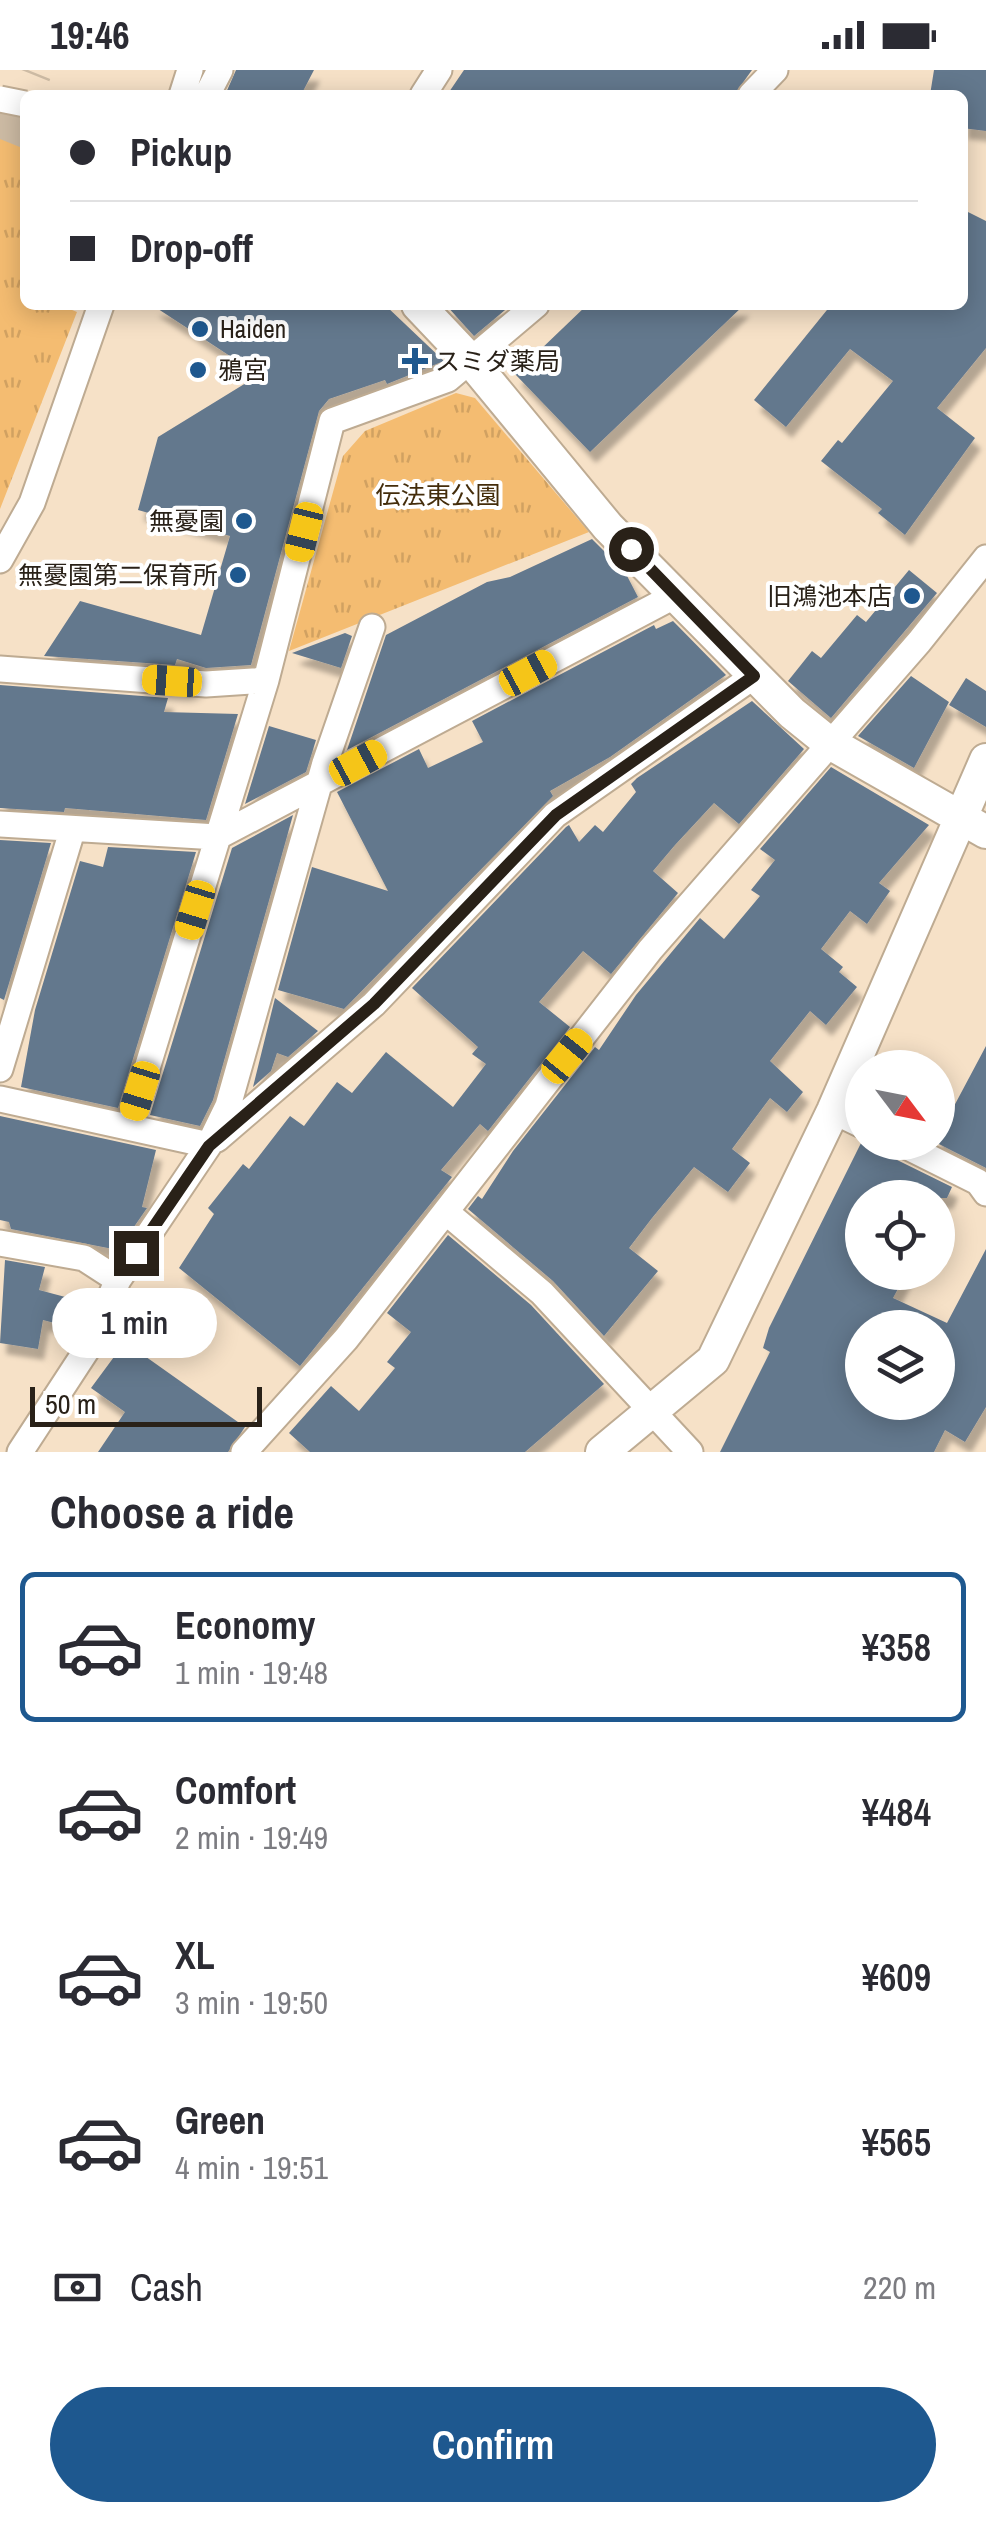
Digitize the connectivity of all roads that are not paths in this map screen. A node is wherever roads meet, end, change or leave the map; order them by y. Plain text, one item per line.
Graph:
1 (775, 70) edge
2 (756, 90) edge
3 (99, 310) edge
4 (423, 310) edge
5 (530, 310) edge
6 (472, 362) junction
7 (986, 558) edge
8 (0, 560) edge
9 (678, 594) junction
10 (372, 627) dead end
11 (0, 669) edge
12 (754, 676) junction
13 (266, 680) junction
14 (828, 742) junction
15 (986, 760) edge
16 (322, 782) junction
17 (0, 824) edge
18 (974, 825) edge
19 (72, 831) junction
20 (217, 837) junction
21 (877, 1050) edge
22 (0, 1069) edge
23 (0, 1100) edge
24 (845, 1123) edge
25 (129, 1128) junction
26 (209, 1146) junction
27 (934, 1160) edge
28 (986, 1193) edge
29 (446, 1212) junction
30 (0, 1243) edge
31 (118, 1280) junction
32 (652, 1411) junction
33 (20, 1452) edge
34 (244, 1452) edge
35 (602, 1452) edge
36 (690, 1452) edge

1 - 2 street
3 - 8 street
4 - 6 street
5 - 6 street
6 - 9 street
6 - 13 street
7 - 14 street
9 - 12 street
9 - 16 street
10 - 16 street
11 - 13 street
12 - 14 street
12 - 26 street
13 - 20 street
14 - 18 street
14 - 29 street
15 - 18 street
16 - 20 street
16 - 26 street
17 - 19 street
18 - 21 street
19 - 20 street
19 - 22 street
20 - 25 street
23 - 25 street
24 - 32 street
25 - 26 street
26 - 31 street
27 - 28 street
29 - 32 street
29 - 34 street
30 - 31 street
31 - 33 street
32 - 35 street
32 - 36 street

